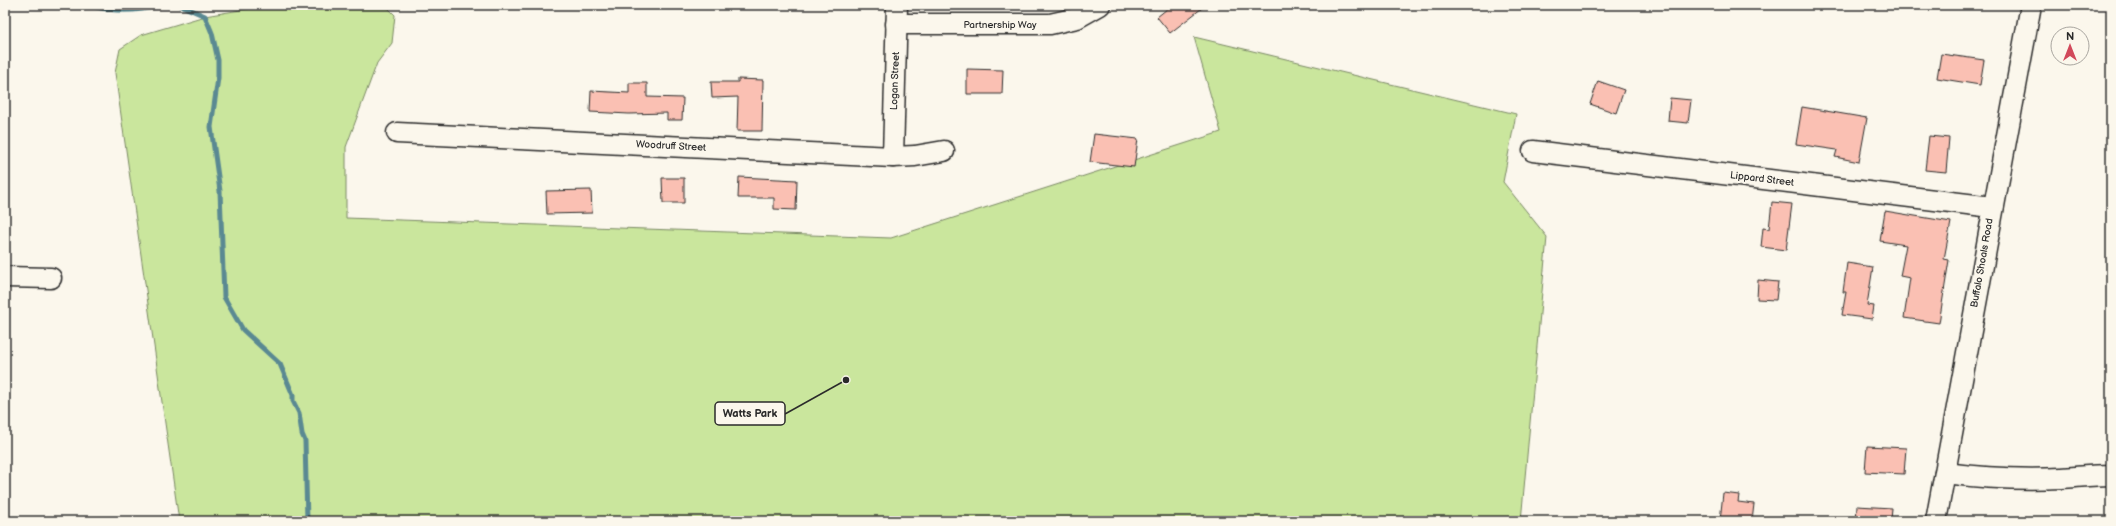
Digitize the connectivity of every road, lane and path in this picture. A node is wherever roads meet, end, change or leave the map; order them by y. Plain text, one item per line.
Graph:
1 (1100, 5) edge
2 (2031, 5) edge
3 (896, 15) edge
4 (397, 133) dead end
5 (944, 150) dead end
6 (1533, 151) dead end
7 (893, 157) junction
8 (1992, 207) junction
9 (5, 277) edge
10 (51, 278) dead end
11 (1945, 473) junction
12 (2111, 475) edge
13 (1936, 521) edge

1 - 3 street, Partnership Way
2 - 8 street, Buffalo Shoals Road
3 - 7 street, Logan Street
4 - 7 street, Woodruff Street
5 - 7 street, Woodruff Street
6 - 8 street, Lippard Street
8 - 11 street, Buffalo Shoals Road
9 - 10 street
11 - 12 street
11 - 13 street, Buffalo Shoals Road

